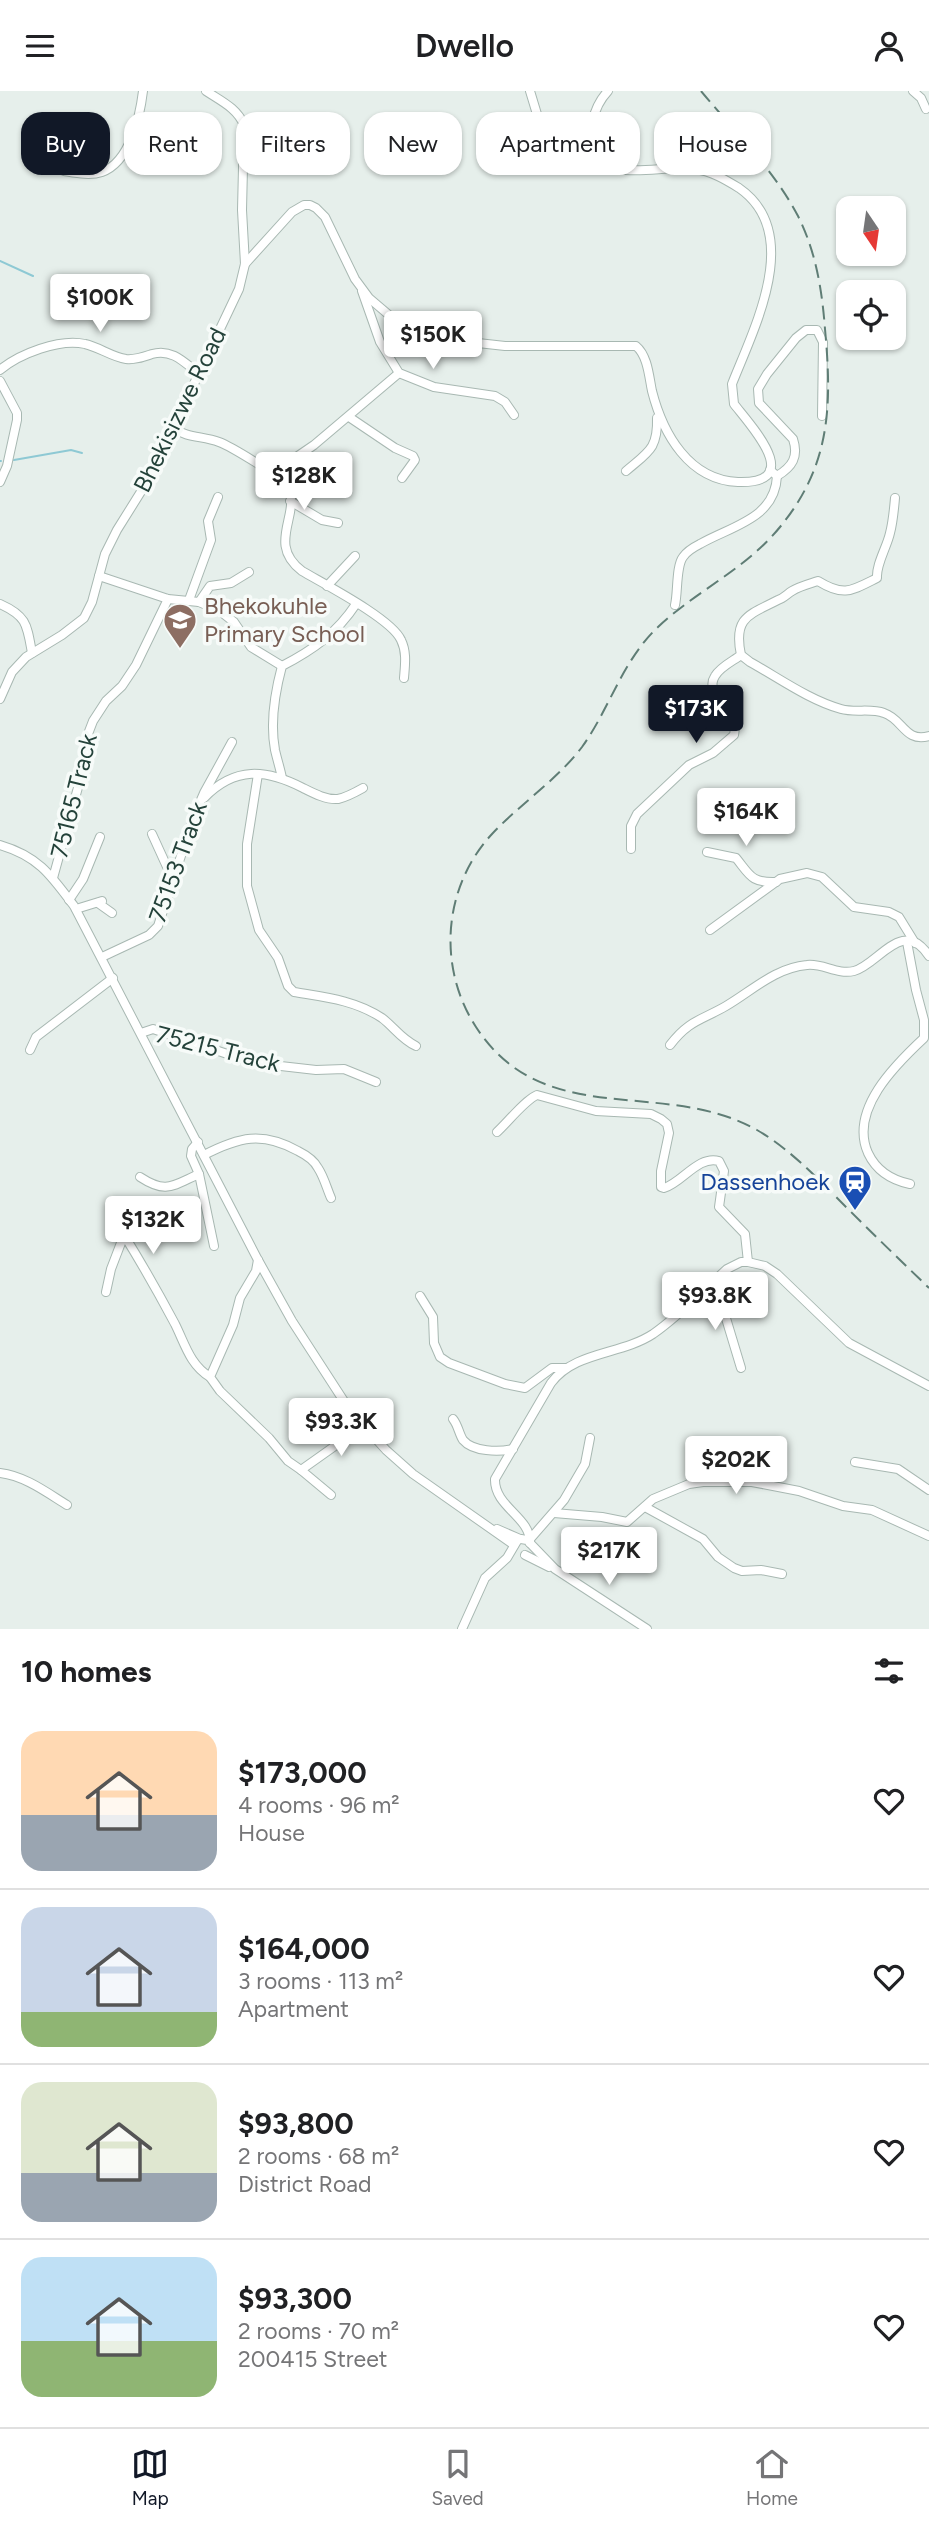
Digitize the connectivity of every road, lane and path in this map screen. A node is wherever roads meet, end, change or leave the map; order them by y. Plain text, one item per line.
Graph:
1 (143, 91) edge
2 (206, 91) edge
3 (530, 91) edge
4 (608, 91) edge
5 (913, 91) edge
6 (926, 109) dead end
7 (537, 112) edge
8 (595, 112) edge
9 (110, 168) edge
10 (640, 170) edge
11 (245, 264) junction
12 (362, 289) junction
13 (0, 370) edge
14 (399, 373) junction
15 (199, 374) junction
16 (0, 381) edge
17 (657, 411) junction
18 (514, 415) dead end
19 (822, 416) dead end
20 (349, 417) junction
21 (173, 428) junction
22 (626, 471) dead end
23 (273, 473) junction
24 (774, 473) junction
25 (402, 478) dead end
26 (0, 482) edge
27 (218, 497) dead end
28 (895, 498) dead end
29 (290, 501) junction
30 (338, 523) dead end
31 (355, 556) dead end
32 (249, 572) dead end
33 (99, 576) junction
34 (327, 586) junction
35 (168, 599) junction
36 (189, 600) junction
37 (199, 602) junction
38 (0, 604) edge
39 (356, 604) junction
40 (675, 605) dead end
41 (33, 653) junction
42 (741, 655) junction
43 (282, 666) junction
44 (404, 678) dead end
45 (0, 699) edge
46 (929, 736) edge
47 (232, 742) dead end
48 (258, 774) junction
49 (282, 778) junction
50 (363, 788) dead end
51 (200, 803) junction
52 (152, 834) dead end
53 (100, 837) dead end
54 (0, 845) edge
55 (631, 849) dead end
56 (707, 852) dead end
57 (53, 878) junction
58 (173, 880) junction
59 (776, 882) junction
60 (69, 900) junction
61 (76, 909) junction
62 (112, 913) dead end
63 (710, 930) dead end
64 (911, 942) junction
65 (929, 956) edge
66 (102, 957) junction
67 (113, 978) junction
68 (141, 1033) junction
69 (416, 1045) dead end
70 (670, 1045) dead end
71 (30, 1050) dead end
72 (376, 1082) dead end
73 (497, 1132) dead end
74 (198, 1142) junction
75 (204, 1155) junction
76 (199, 1174) junction
77 (140, 1177) dead end
78 (909, 1184) dead end
79 (331, 1199) dead end
80 (214, 1246) dead end
81 (258, 1261) junction
82 (748, 1262) junction
83 (709, 1286) junction
84 (106, 1292) dead end
85 (420, 1296) dead end
86 (566, 1368) junction
87 (741, 1368) dead end
88 (210, 1377) junction
89 (929, 1386) edge
90 (453, 1419) dead end
91 (363, 1426) junction
92 (590, 1438) dead end
93 (513, 1449) junction
94 (855, 1462) dead end
95 (301, 1469) junction
96 (0, 1473) edge
97 (929, 1490) edge
98 (331, 1495) dead end
99 (67, 1505) dead end
100 (645, 1507) junction
101 (554, 1513) junction
102 (929, 1536) edge
103 (523, 1543) junction
104 (524, 1555) junction
105 (502, 1562) junction
106 (555, 1569) junction
107 (782, 1574) dead end
108 (462, 1629) edge
109 (646, 1629) edge

1 - 9 street
2 - 11 street, Bhekisizwe Road
3 - 7 street
4 - 8 street
5 - 6 street
10 - 24 street
11 - 12 street
11 - 15 street, Bhekisizwe Road
12 - 14 street
12 - 17 street
13 - 15 street
14 - 18 street
14 - 20 street
15 - 21 street, Bhekisizwe Road
16 - 26 street
17 - 22 street
17 - 24 street
19 - 24 street
20 - 23 street
20 - 25 street
21 - 23 street
21 - 33 street, Bhekisizwe Road
23 - 29 street
24 - 40 street
27 - 36 street
28 - 42 street
29 - 30 street
29 - 34 street
31 - 34 street
32 - 37 street
33 - 35 street
33 - 41 street, Bhekisizwe Road
34 - 39 street
35 - 36 street
35 - 57 street, 75165 Track
36 - 37 street
37 - 43 street
38 - 41 street
39 - 43 street
39 - 44 street
41 - 45 street, Bhekisizwe Road
42 - 46 street
42 - 55 street
43 - 49 street
47 - 51 street, 75153 Track
48 - 49 street
48 - 51 street
48 - 69 street
49 - 50 street
51 - 58 street, 75153 Track
52 - 58 street
53 - 60 street
54 - 57 street
56 - 59 street
57 - 60 street
58 - 66 street, 75153 Track
59 - 63 street
59 - 64 street
60 - 61 street
61 - 62 street
61 - 66 street
64 - 65 street
64 - 70 street
64 - 78 street
66 - 67 street
67 - 68 street
67 - 71 street
68 - 72 street, 75215 Track
68 - 74 street
73 - 82 street
74 - 75 street
74 - 76 street
75 - 79 street
75 - 81 street
76 - 77 street
76 - 80 street
81 - 88 street
81 - 91 street
82 - 83 street
82 - 89 street
83 - 86 street
83 - 87 street
84 - 88 street
85 - 86 street
86 - 93 street
88 - 95 street
90 - 93 street
91 - 95 street
91 - 103 street
92 - 101 street
93 - 103 street
94 - 97 street
95 - 98 street
96 - 99 street
100 - 101 street
100 - 102 street
100 - 107 street
101 - 103 street
103 - 104 street
103 - 104 street
103 - 105 street
103 - 106 street
104 - 105 street
104 - 106 street
105 - 108 street
106 - 109 street

